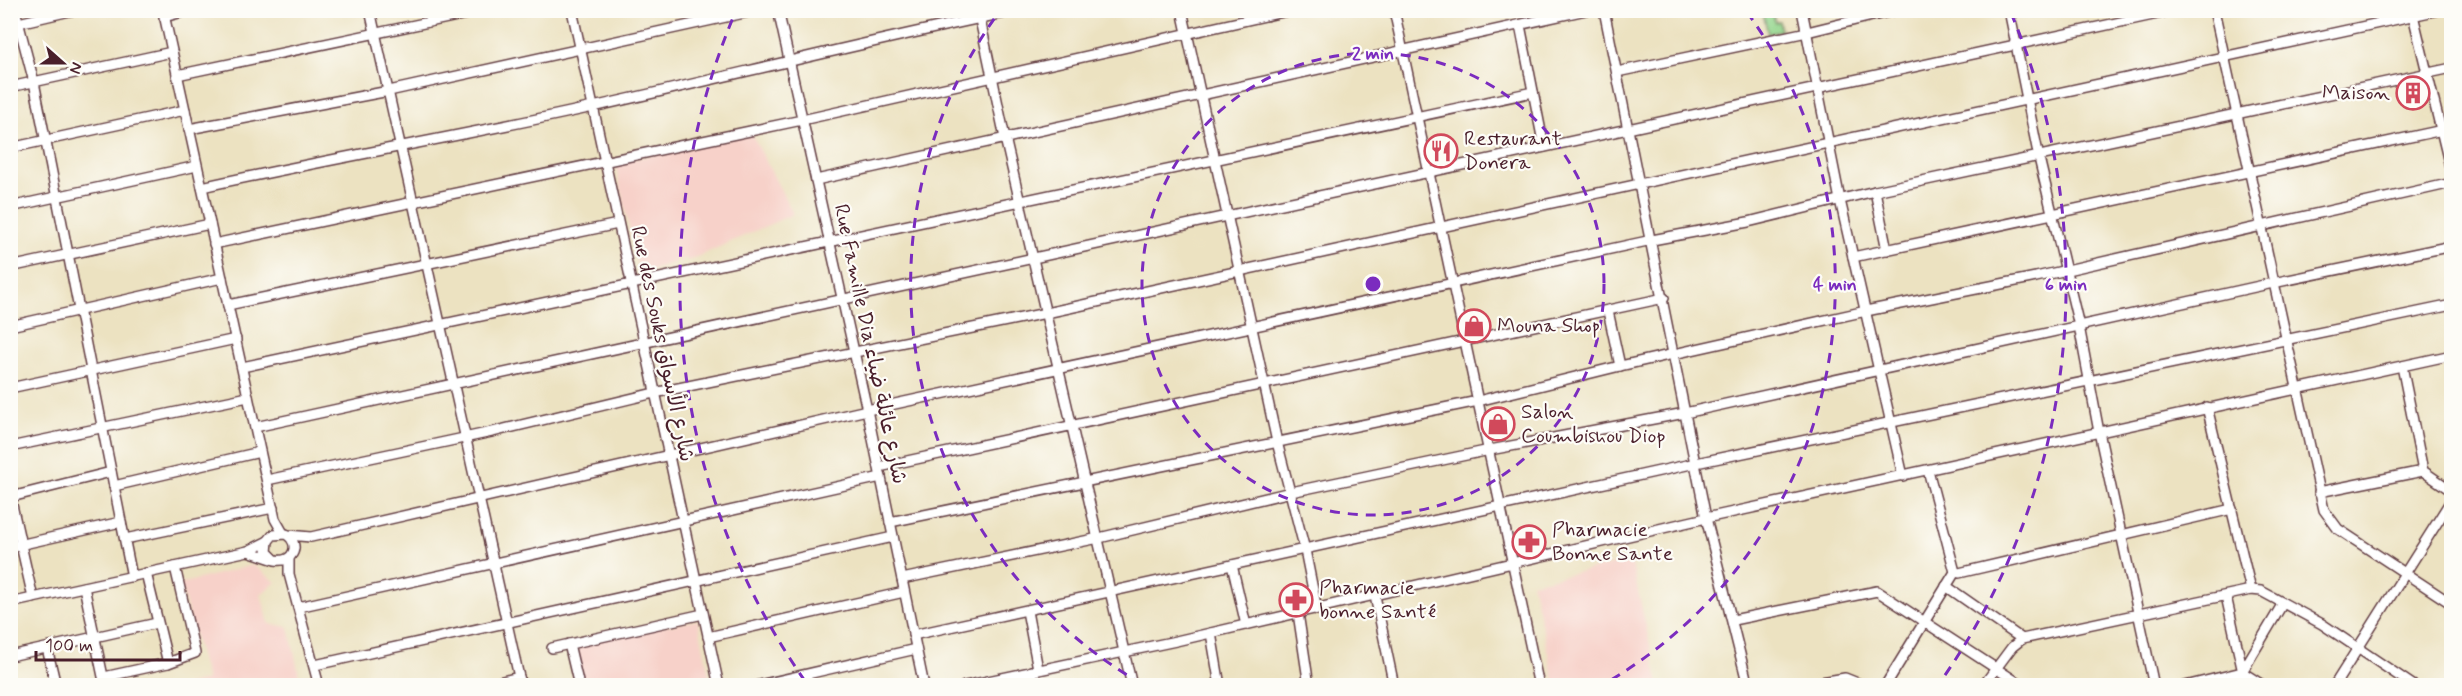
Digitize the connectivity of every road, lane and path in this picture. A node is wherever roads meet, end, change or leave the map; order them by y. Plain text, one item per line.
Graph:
1 (15, 10) edge
2 (74, 10) edge
3 (190, 10) edge
4 (370, 10) edge
5 (486, 10) edge
6 (572, 10) edge
7 (758, 10) edge
8 (777, 10) edge
9 (1019, 10) edge
10 (1182, 10) edge
11 (1292, 10) edge
12 (1394, 10) edge
13 (1586, 10) edge
14 (1604, 10) edge
15 (1802, 10) edge
16 (1898, 10) edge
17 (2009, 10) edge
18 (2176, 10) edge
19 (2214, 10) edge
20 (2439, 10) edge
21 (2413, 13) edge
22 (163, 14) edge
23 (979, 14) edge
24 (14, 24) edge
25 (1520, 25) junction
26 (1807, 32) junction
27 (376, 34) junction
28 (1187, 34) junction
29 (2017, 45) junction
30 (580, 49) junction
31 (1402, 51) junction
32 (172, 52) junction
33 (2224, 57) junction
34 (789, 61) junction
35 (2451, 68) edge
36 (1617, 72) junction
37 (2427, 74) junction
38 (177, 75) junction
39 (992, 77) junction
40 (34, 82) junction
41 (10, 87) edge
42 (1818, 88) junction
43 (388, 91) junction
44 (1533, 93) junction
45 (1201, 95) junction
46 (2028, 100) junction
47 (593, 107) junction
48 (185, 110) junction
49 (2236, 114) junction
50 (1417, 118) junction
51 (802, 120) junction
52 (2451, 128) edge
53 (189, 129) junction
54 (1628, 129) junction
55 (2440, 130) junction
56 (1005, 138) junction
57 (45, 141) junction
58 (1829, 144) junction
59 (1544, 147) junction
60 (10, 148) edge
61 (401, 148) junction
62 (2039, 158) junction
63 (1215, 161) junction
64 (604, 162) junction
65 (197, 166) junction
66 (2248, 171) junction
67 (1429, 173) junction
68 (2451, 175) edge
69 (816, 180) junction
70 (1640, 183) junction
71 (2451, 183) edge
72 (202, 187) junction
73 (1875, 191) junction
74 (57, 197) junction
75 (1840, 200) junction
76 (413, 202) junction
77 (1020, 202) junction
78 (10, 207) edge
79 (2053, 214) junction
80 (1227, 216) junction
81 (210, 224) junction
82 (618, 224) junction
83 (2261, 226) junction
84 (1440, 228) junction
85 (1652, 240) junction
86 (830, 242) junction
87 (214, 244) junction
88 (2451, 246) edge
89 (1887, 250) junction
90 (68, 255) junction
91 (1853, 257) junction
92 (1033, 258) junction
93 (427, 264) junction
94 (10, 267) edge
95 (2066, 270) junction
96 (1239, 271) junction
97 (222, 278) junction
98 (2273, 283) junction
99 (631, 284) junction
100 (1453, 284) junction
101 (1664, 298) junction
102 (842, 300) junction
103 (228, 305) junction
104 (2451, 305) edge
105 (79, 310) junction
106 (1608, 311) junction
107 (1866, 311) junction
108 (1046, 313) junction
109 (441, 325) junction
110 (10, 326) edge
111 (2079, 326) junction
112 (1252, 327) junction
113 (2286, 338) junction
114 (236, 339) junction
115 (1464, 341) junction
116 (644, 343) junction
117 (854, 351) junction
118 (1673, 354) junction
119 (2451, 355) edge
120 (1620, 366) junction
121 (2402, 366) junction
122 (242, 367) junction
123 (1059, 369) junction
124 (91, 370) junction
125 (1879, 370) junction
126 (2089, 381) junction
127 (454, 384) junction
128 (1264, 385) junction
129 (2298, 387) junction
130 (10, 388) edge
131 (654, 393) junction
132 (248, 397) junction
133 (1478, 401) junction
134 (2207, 407) junction
135 (867, 410) junction
136 (1685, 413) junction
137 (1891, 423) junction
138 (1072, 426) junction
139 (255, 427) junction
140 (102, 428) junction
141 (2099, 432) junction
142 (466, 437) junction
143 (1277, 442) junction
144 (10, 447) edge
145 (1490, 450) junction
146 (261, 452) junction
147 (668, 456) junction
148 (1696, 463) junction
149 (879, 467) junction
150 (1928, 470) junction
151 (2423, 471) junction
152 (111, 472) junction
153 (1903, 476) junction
154 (881, 477) junction
155 (267, 480) junction
156 (1085, 482) junction
157 (114, 486) junction
158 (2451, 491) edge
159 (1291, 492) junction
160 (2319, 492) junction
161 (11, 496) edge
162 (480, 499) junction
163 (2451, 499) edge
164 (1499, 506) junction
165 (273, 508) junction
166 (2232, 509) junction
167 (1706, 518) junction
168 (121, 522) junction
169 (683, 522) junction
170 (890, 522) junction
171 (2121, 535) junction
172 (278, 536) junction
173 (311, 537) junction
174 (893, 537) junction
175 (1099, 538) junction
176 (125, 539) junction
177 (21, 545) junction
178 (10, 548) edge
179 (1305, 550) junction
180 (248, 551) junction
181 (285, 558) junction
182 (494, 563) junction
183 (1512, 564) junction
184 (1232, 565) junction
185 (175, 567) junction
186 (1955, 572) junction
187 (146, 573) junction
188 (2406, 575) junction
189 (132, 577) junction
190 (902, 579) junction
191 (696, 581) junction
192 (1946, 586) junction
193 (84, 587) junction
194 (2251, 590) junction
195 (904, 592) junction
196 (1112, 592) junction
197 (1375, 596) junction
198 (2226, 596) junction
199 (33, 598) junction
200 (10, 603) edge
201 (2283, 603) junction
202 (2451, 604) edge
203 (298, 608) junction
204 (1317, 610) junction
205 (1027, 611) junction
206 (1298, 613) junction
207 (703, 614) junction
208 (2138, 615) junction
209 (1733, 620) junction
210 (1925, 621) junction
211 (157, 623) junction
212 (507, 623) junction
213 (1246, 625) junction
214 (1211, 633) junction
215 (913, 635) junction
216 (94, 637) junction
217 (708, 637) junction
218 (2022, 639) junction
219 (569, 644) junction
220 (47, 648) junction
221 (552, 648) dead end
222 (2357, 648) junction
223 (916, 649) junction
224 (1125, 650) junction
225 (10, 656) edge
226 (168, 663) junction
227 (315, 665) junction
228 (1996, 668) junction
229 (1034, 670) junction
230 (2242, 672) junction
231 (105, 681) edge
232 (520, 681) edge
233 (991, 683) edge
234 (56, 686) edge
235 (319, 686) edge
236 (482, 686) edge
237 (579, 686) edge
238 (719, 686) edge
239 (755, 686) edge
240 (924, 686) edge
241 (964, 686) edge
242 (1034, 686) edge
243 (1132, 686) edge
244 (1220, 686) edge
245 (1309, 686) edge
246 (1394, 686) edge
247 (1539, 686) edge
248 (1748, 686) edge
249 (1798, 686) edge
250 (1865, 686) edge
251 (1885, 686) edge
252 (1983, 686) edge
253 (2023, 686) edge
254 (2154, 686) edge
255 (2185, 686) edge
256 (2246, 686) edge
257 (2264, 686) edge
258 (2334, 686) edge
259 (2414, 686) edge

1 - 24 street
2 - 24 street
3 - 22 street
4 - 27 street
5 - 27 street
6 - 30 street, Rue des Souks شارع الأسواق
7 - 30 street
8 - 34 street, Rue Famille Dia شارع عائلة ضياء
9 - 23 street
10 - 28 street
11 - 28 street
12 - 31 street
13 - 25 street
14 - 36 street
15 - 26 street
16 - 26 street
17 - 29 street
18 - 29 street
19 - 33 street
20 - 21 street
21 - 33 street
21 - 37 street
22 - 32 street
23 - 34 street
23 - 39 street
24 - 40 street
25 - 31 street
25 - 44 street
26 - 36 street
26 - 42 street
27 - 38 street
27 - 43 street
28 - 39 street
28 - 45 street
29 - 42 street
29 - 46 street
30 - 43 street
30 - 47 street, Rue des Souks شارع الأسواق
31 - 45 street
31 - 50 street
32 - 38 street
32 - 40 street
33 - 46 street
33 - 49 street
34 - 47 street
34 - 51 street, Rue Famille Dia شارع عائلة ضياء
35 - 37 street
36 - 54 street
37 - 49 street
37 - 55 street
38 - 48 street
39 - 51 street
39 - 56 street
40 - 41 street
40 - 57 street
42 - 54 street
42 - 58 street
43 - 53 street
43 - 61 street
44 - 50 street
44 - 59 street
45 - 56 street
45 - 63 street
46 - 58 street
46 - 62 street
47 - 61 street
47 - 64 street, Rue des Souks شارع الأسواق
48 - 53 street
48 - 57 street
49 - 62 street
49 - 66 street
50 - 63 street
50 - 67 street
51 - 64 street
51 - 69 street, Rue Famille Dia شارع عائلة ضياء
52 - 55 street
53 - 65 street
54 - 59 street
54 - 70 street
55 - 66 street
55 - 68 street
56 - 69 street
56 - 77 street
57 - 60 street
57 - 74 street
58 - 70 street
58 - 75 street
59 - 67 street
61 - 72 street
61 - 76 street
62 - 73 street
62 - 79 street
63 - 77 street
63 - 80 street
64 - 76 street
64 - 82 street, Rue des Souks شارع الأسواق
65 - 72 street
65 - 74 street
66 - 79 street
66 - 83 street
67 - 80 street
67 - 84 street
69 - 86 street, Rue Famille Dia شارع عائلة ضياء
70 - 84 street
70 - 85 street
71 - 83 street
72 - 81 street
73 - 75 street
73 - 89 street
74 - 78 street
74 - 90 street
75 - 85 street
75 - 91 street
76 - 87 street
76 - 93 street
77 - 86 street
77 - 92 street
79 - 89 street
79 - 95 street
80 - 92 street
80 - 96 street
81 - 87 street
81 - 90 street
82 - 93 street
82 - 99 street, Rue des Souks شارع الأسواق
83 - 95 street
83 - 98 street
84 - 96 street
84 - 100 street
85 - 100 street
85 - 101 street
86 - 99 street
86 - 102 street, Rue Famille Dia شارع عائلة ضياء
87 - 97 street
88 - 98 street
89 - 91 street
90 - 94 street
90 - 105 street
91 - 107 street
92 - 102 street
92 - 108 street
93 - 103 street
93 - 109 street
95 - 107 street
95 - 111 street
96 - 108 street
96 - 112 street
97 - 103 street
97 - 105 street
98 - 111 street
98 - 113 street
99 - 109 street
99 - 116 street, Rue des Souks شارع الأسواق
100 - 112 street
100 - 115 street
101 - 106 street
101 - 118 street
102 - 116 street
102 - 117 street, Rue Famille Dia شارع عائلة ضياء
103 - 114 street
104 - 113 street
105 - 110 street
105 - 124 street
106 - 115 street
106 - 120 street
107 - 118 street
107 - 125 street
108 - 117 street
108 - 123 street
109 - 122 street
109 - 127 street
111 - 125 street
111 - 126 street
112 - 123 street
112 - 128 street
113 - 126 street
113 - 129 street
114 - 122 street
114 - 124 street
115 - 128 street
115 - 133 street
116 - 127 street
116 - 131 street, Rue des Souks شارع الأسواق
117 - 131 street
117 - 135 street, Rue Famille Dia شارع عائلة ضياء
118 - 120 street
118 - 136 street
119 - 121 street
120 - 133 street
121 - 129 street
121 - 151 street
122 - 132 street
123 - 135 street
123 - 138 street
124 - 130 street
124 - 140 street
125 - 136 street
125 - 137 street
126 - 137 street
126 - 141 street
127 - 139 street
127 - 142 street
128 - 138 street
128 - 143 street
129 - 134 street
129 - 160 street
131 - 142 street
131 - 147 street, Rue des Souks شارع الأسواق
132 - 139 street
132 - 140 street
133 - 143 street
133 - 145 street
134 - 141 street
134 - 166 street
135 - 147 street
135 - 149 street, Rue Famille Dia شارع عائلة ضياء
136 - 145 street
136 - 148 street
137 - 148 street
137 - 153 street
138 - 149 street
138 - 156 street
139 - 146 street
140 - 144 street
140 - 152 street
141 - 150 street
141 - 171 street
142 - 155 street
142 - 162 street
143 - 156 street
143 - 159 street
145 - 159 street
145 - 164 street
146 - 155 street
146 - 157 street
147 - 162 street
147 - 169 street, Rue des Souks شارع الأسواق
148 - 164 street
148 - 167 street
149 - 154 street, Rue Famille Dia شارع عائلة ضياء
150 - 153 street
150 - 186 street
151 - 158 street
151 - 160 street
152 - 157 street
152 - 161 street
153 - 167 street
154 - 169 street
154 - 170 street, Rue Famille Dia شارع عائلة ضياء
155 - 165 street
156 - 170 street
156 - 175 street
157 - 168 street
159 - 175 street
159 - 179 street
160 - 188 street
161 - 177 street
162 - 173 street
162 - 182 street
163 - 188 street
164 - 179 street
164 - 183 street
165 - 172 street
165 - 176 street
166 - 171 street
166 - 194 street
167 - 183 street
167 - 209 street
168 - 176 street
168 - 177 street
169 - 182 street
169 - 191 street, Rue des Souks شارع الأسواق
170 - 174 street, Rue Famille Dia شارع عائلة ضياء
171 - 186 street
171 - 208 street
172 - 173 street
172 - 180 street
172 - 181 street
172 - 181 street
173 - 181 street
174 - 190 street, Rue Famille Dia شارع عائلة ضياء
174 - 191 street
175 - 190 street
175 - 196 street
176 - 189 street
177 - 178 street
177 - 199 street
179 - 184 street
179 - 204 street
180 - 181 street
180 - 185 street
181 - 203 street
182 - 203 street
182 - 212 street
183 - 197 street
183 - 247 street
184 - 196 street
184 - 213 street
185 - 187 street
185 - 226 street
186 - 192 street
187 - 189 street
187 - 211 street
188 - 202 street
188 - 222 street
189 - 193 street
190 - 195 street, Rue Famille Dia شارع عائلة ضياء
191 - 207 street, Rue des Souks شارع الأسواق
191 - 212 street
192 - 210 street
192 - 218 street
193 - 199 street
193 - 216 street
194 - 198 street
194 - 201 street
195 - 215 street, Rue Famille Dia شارع عائلة ضياء
195 - 217 street
196 - 205 street
196 - 224 street
197 - 204 street
197 - 246 street
198 - 208 street
198 - 230 street
199 - 200 street
201 - 222 street
201 - 230 street
203 - 227 street
204 - 206 street
205 - 215 street
205 - 229 street
206 - 213 street
206 - 245 street
207 - 217 street, Rue des Souks شارع الأسواق
207 - 219 street
208 - 218 street
208 - 254 street
209 - 210 street
209 - 248 street
210 - 228 street
210 - 251 street
211 - 216 street
211 - 226 street
212 - 227 street
212 - 232 street
213 - 214 street
214 - 224 street
214 - 244 street
215 - 223 street, Rue Famille Dia شارع عائلة ضياء
216 - 220 street
216 - 231 street
217 - 238 street, Rue des Souks شارع الأسواق
218 - 228 street
219 - 221 street
219 - 237 street
220 - 225 street
220 - 234 street
222 - 258 street
222 - 259 street
223 - 239 street
223 - 240 street, Rue Famille Dia شارع عائلة ضياء
224 - 229 street
224 - 243 street
226 - 231 street
227 - 235 street
228 - 252 street
228 - 253 street
229 - 233 street
229 - 242 street
230 - 255 street
230 - 256 street
230 - 257 street
232 - 236 street
233 - 241 street
249 - 250 street

